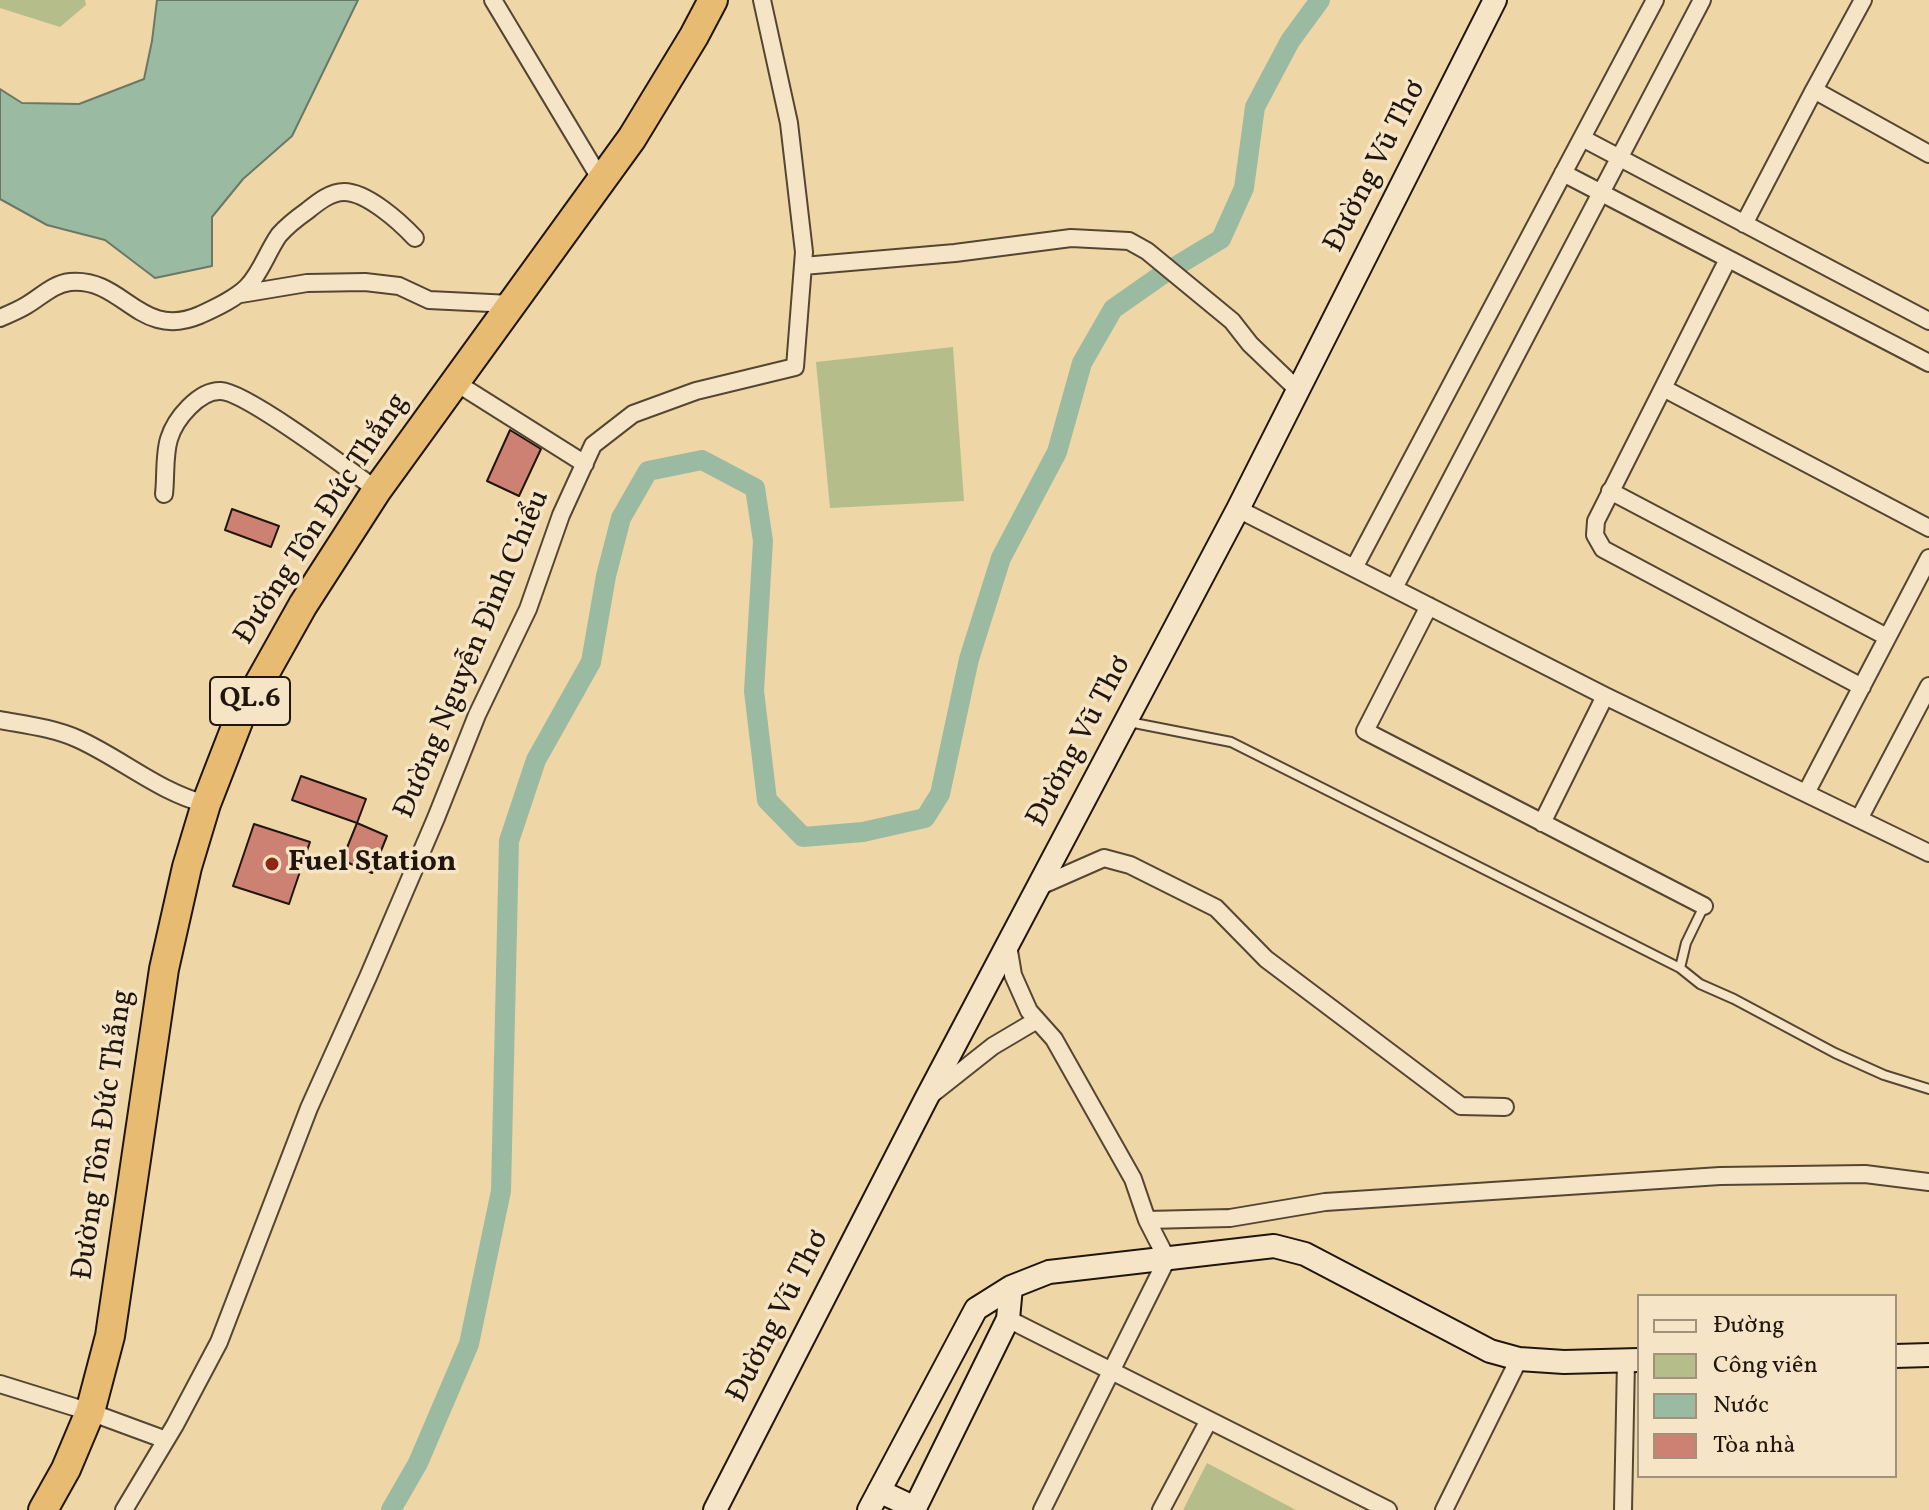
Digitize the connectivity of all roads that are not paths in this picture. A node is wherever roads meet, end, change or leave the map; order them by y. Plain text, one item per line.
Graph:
1 (493, 0) edge
2 (713, 0) edge
3 (762, 0) edge
4 (1495, 0) edge
5 (1655, 0) edge
6 (1702, 0) edge
7 (1863, 0) edge
8 (1814, 90) junction
9 (1582, 138) junction
10 (1929, 154) edge
11 (1618, 157) junction
12 (1563, 173) junction
13 (601, 180) junction
14 (1600, 192) junction
15 (1744, 224) junction
16 (415, 238) dead end
17 (1728, 259) junction
18 (803, 266) junction
19 (239, 294) junction
20 (511, 304) junction
21 (0, 318) edge
22 (1929, 321) edge
23 (1929, 363) edge
24 (455, 382) junction
25 (1663, 388) junction
26 (1298, 390) junction
27 (585, 464) junction
28 (377, 490) junction
29 (1610, 491) junction
30 (164, 494) dead end
31 (1238, 509) junction
32 (1929, 528) edge
33 (1929, 558) edge
34 (1354, 568) junction
35 (1394, 588) junction
36 (1429, 606) junction
37 (1887, 637) junction
38 (1929, 686) edge
39 (1862, 687) junction
40 (1605, 696) junction
41 (1921, 719) edge
42 (0, 720) edge
43 (1126, 722) junction
44 (1806, 793) junction
45 (206, 804) junction
46 (1859, 819) junction
47 (1542, 823) junction
48 (1929, 853) edge
49 (1038, 887) junction
50 (1704, 906) joint
51 (1008, 945) junction
52 (1680, 968) junction
53 (1037, 1020) junction
54 (1929, 1089) edge
55 (926, 1099) junction
56 (1505, 1107) dead end
57 (1929, 1182) edge
58 (1147, 1220) junction
59 (1167, 1259) junction
60 (1011, 1287) junction
61 (1008, 1319) junction
62 (1929, 1355) edge
63 (1897, 1356) edge
64 (1519, 1359) junction
65 (1632, 1361) edge
66 (1111, 1371) junction
67 (0, 1384) edge
68 (90, 1412) junction
69 (1209, 1420) junction
70 (166, 1440) junction
71 (874, 1501) edge
72 (131, 1508) edge
73 (916, 1509) edge
74 (43, 1510) edge
75 (715, 1510) edge
76 (1042, 1510) edge
77 (1161, 1510) edge
78 (1388, 1510) edge
79 (1444, 1510) edge
80 (1623, 1510) edge

1 - 13 street
2 - 13 highway, Đường Tôn Đức Thắng / QL.6
3 - 18 street, Đường Nguyễn Đình Chiểu
4 - 26 main road, Đường Vũ Thơ
5 - 9 street
6 - 11 street
7 - 8 street
8 - 10 street
8 - 15 street
9 - 11 street
9 - 12 street
11 - 14 street
11 - 15 street
12 - 14 street
12 - 34 street
13 - 20 highway, Đường Tôn Đức Thắng / QL.6
14 - 17 street
14 - 35 street
15 - 22 street
16 - 19 street
17 - 23 street
17 - 25 street
18 - 26 street
18 - 27 street, Đường Nguyễn Đình Chiểu
19 - 20 street
19 - 21 street
20 - 24 highway, Đường Tôn Đức Thắng / QL.6
24 - 27 street
24 - 28 highway, Đường Tôn Đức Thắng / QL.6
25 - 29 street
25 - 32 street
26 - 31 main road, Đường Vũ Thơ
27 - 70 street, Đường Nguyễn Đình Chiểu
28 - 30 street
28 - 45 highway, Đường Tôn Đức Thắng / QL.6
29 - 37 street
29 - 39 street
31 - 34 street
31 - 43 main road, Đường Vũ Thơ
33 - 37 street
34 - 35 street
35 - 36 street
36 - 40 street
36 - 47 street
37 - 39 street
38 - 41 street
39 - 44 street
40 - 44 street
40 - 47 street
41 - 46 street
42 - 45 street
43 - 49 main road, Đường Vũ Thơ
43 - 52 lane
44 - 46 street
45 - 68 highway, Đường Tôn Đức Thắng / QL.6
46 - 48 street
47 - 50 street
49 - 51 main road, Đường Vũ Thơ
49 - 56 street
50 - 52 lane
51 - 53 street
51 - 55 main road, Đường Vũ Thơ
52 - 54 lane
53 - 55 street
53 - 58 street
55 - 75 main road, Đường Vũ Thơ
57 - 58 street
58 - 59 street
59 - 60 main road
59 - 64 main road
59 - 66 street
60 - 61 main road
60 - 71 main road
61 - 66 street
61 - 73 main road
62 - 63 main road
64 - 65 main road
64 - 79 street
65 - 80 street
66 - 69 street
66 - 76 street
67 - 68 street
68 - 70 street
68 - 74 highway, Đường Tôn Đức Thắng / QL.6
69 - 77 street
69 - 78 street
70 - 72 street, Đường Nguyễn Đình Chiểu
71 - 73 main road

